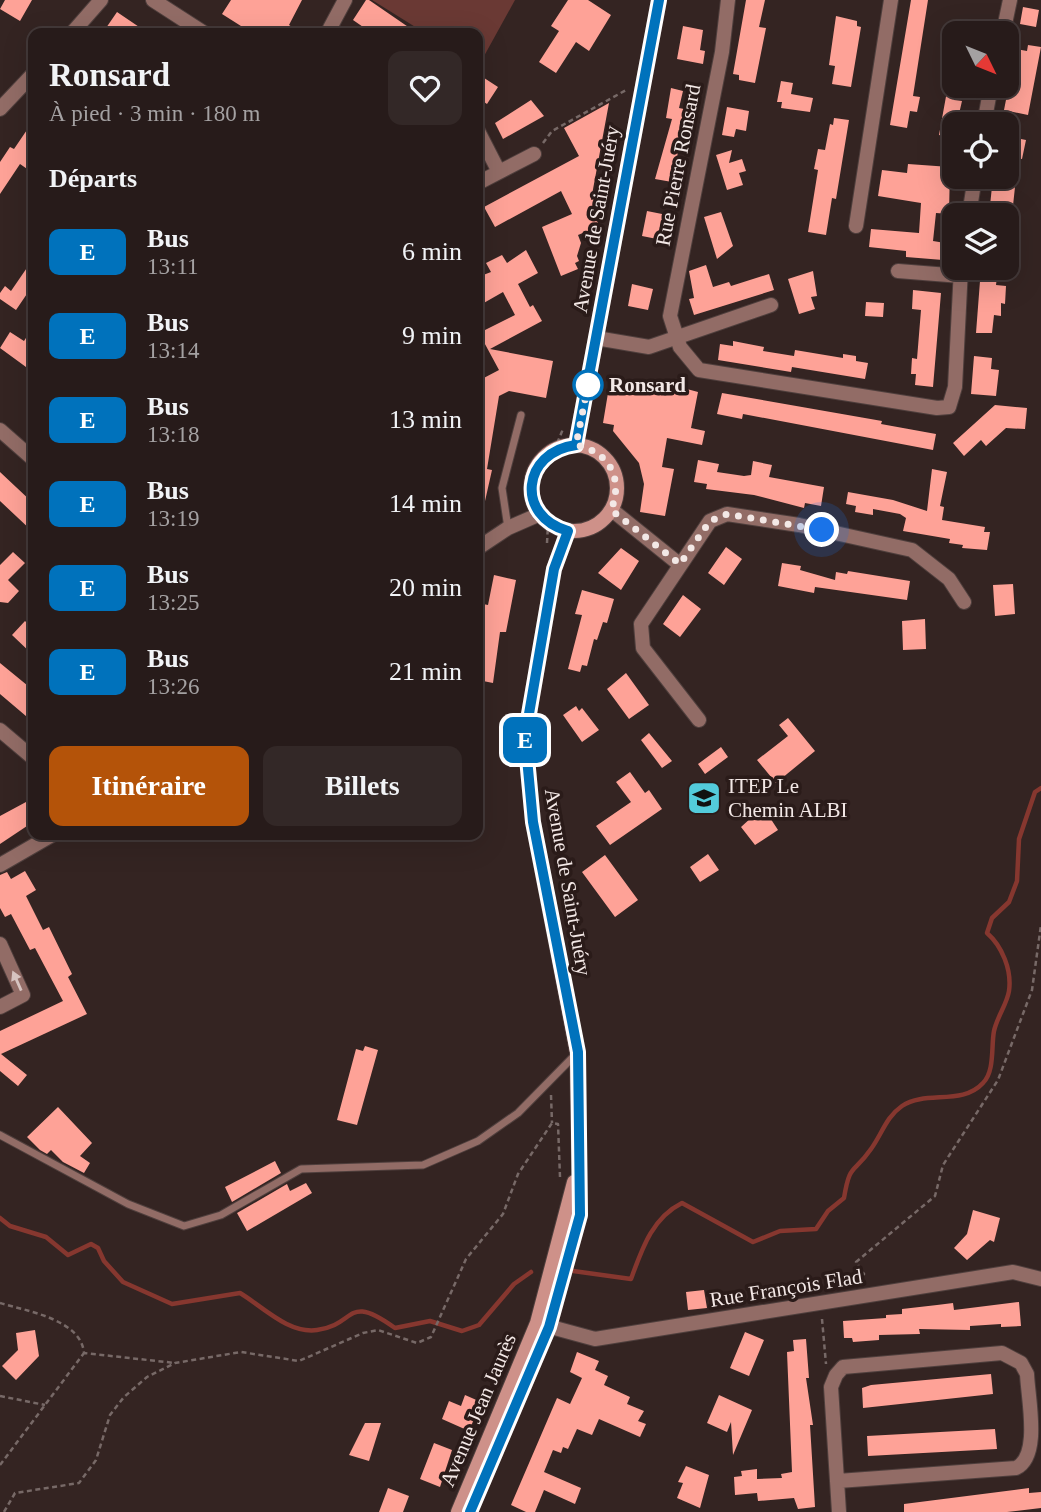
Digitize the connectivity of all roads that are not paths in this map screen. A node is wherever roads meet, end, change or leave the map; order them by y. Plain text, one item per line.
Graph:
1 (101, 0) edge
2 (153, 0) edge
3 (345, 0) edge
4 (659, 0) edge
5 (727, 0) edge
6 (891, 0) edge
7 (1010, 0) edge
8 (1006, 21) edge
9 (76, 28) edge
10 (196, 28) edge
11 (330, 28) edge
12 (28, 79) edge
13 (0, 109) edge
14 (483, 141) edge
15 (534, 153) road end
16 (499, 172) junction
17 (483, 180) edge
18 (856, 226) dead end
19 (898, 271) dead end
20 (942, 272) edge
21 (961, 280) edge
22 (771, 305) dead end
23 (677, 336) junction
24 (596, 338) junction
25 (521, 415) dead end
26 (0, 430) edge
27 (576, 445) junction
28 (28, 455) edge
29 (611, 510) junction
30 (540, 514) junction
31 (508, 528) junction
32 (568, 531) junction
33 (483, 545) edge
34 (680, 564) junction
35 (964, 602) dead end
36 (699, 720) dead end
37 (0, 730) edge
38 (28, 754) edge
39 (43, 840) edge
40 (0, 865) edge
41 (0, 944) edge
42 (0, 1007) edge
43 (578, 1052) junction
44 (0, 1135) edge
45 (1041, 1279) edge
46 (543, 1325) junction
47 (838, 1481) junction
48 (458, 1512) edge
49 (470, 1512) edge
50 (839, 1512) edge

1 - 9 street
2 - 10 street
3 - 11 street
4 - 24 main road, Avenue de Saint-Juéry
5 - 23 street, Rue Pierre Ronsard
6 - 18 street
7 - 8 street
12 - 13 street
14 - 16 street
15 - 16 street
16 - 17 street
19 - 20 street
21 - 23 street
22 - 23 street
23 - 24 street
24 - 27 main road, Avenue de Saint-Juéry
25 - 31 lane
26 - 28 street
27 - 29 main road
27 - 30 main road
29 - 32 main road
29 - 34 street
30 - 31 street
30 - 32 main road
31 - 33 street
32 - 43 main road, Avenue de Saint-Juéry
34 - 35 street
34 - 36 street
37 - 38 street
39 - 40 street
42 -> 41 street
43 - 44 lane
43 - 46 main road, Avenue de Saint-Juéry
45 - 46 street, Rue François Flad
46 - 48 main road, Avenue Jean Jaurès
46 - 49 main road, Avenue Jean Jaurès
47 - 47 street
47 - 50 street

